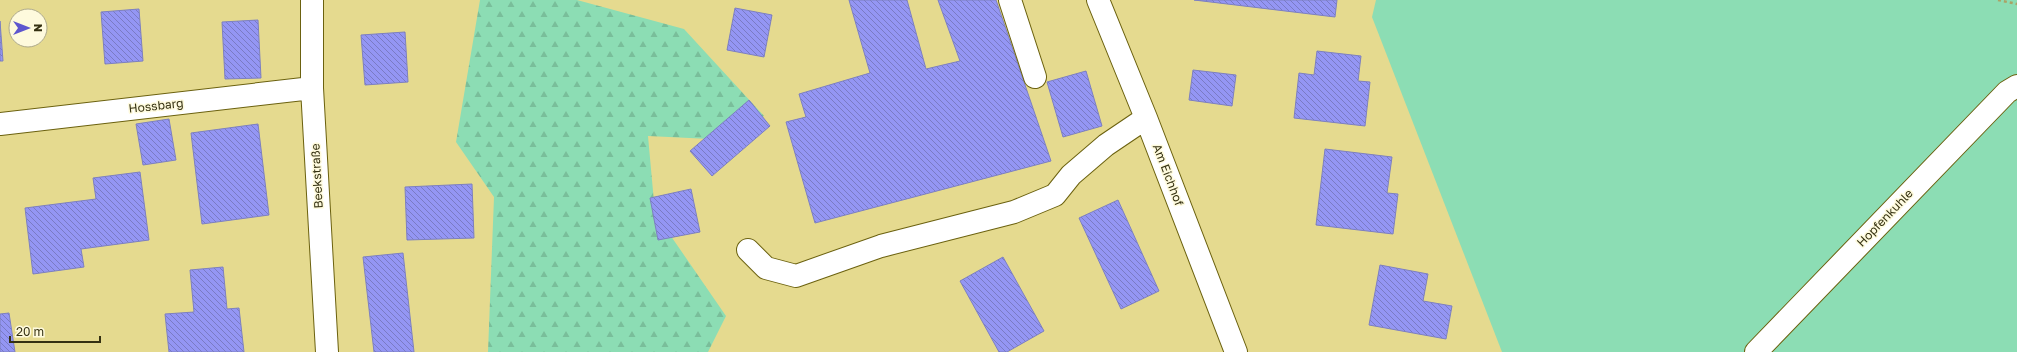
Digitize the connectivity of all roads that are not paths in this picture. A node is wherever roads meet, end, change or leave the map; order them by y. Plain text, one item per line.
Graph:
1 (312, 0) edge
2 (1010, 0) edge
3 (1098, 0) edge
4 (1035, 77) dead end
5 (2017, 86) edge
6 (312, 88) junction
7 (1146, 118) junction
8 (0, 124) edge
9 (748, 250) dead end
10 (1230, 350) edge
11 (326, 352) edge
12 (1756, 352) edge

1 - 6 street, Beekstraße
2 - 4 street
3 - 7 street, Am Eichhof
5 - 12 street, Hopfenkuhle
6 - 8 street, Hossbarg
6 - 11 street, Beekstraße
7 - 9 street
7 - 10 street, Am Eichhof

